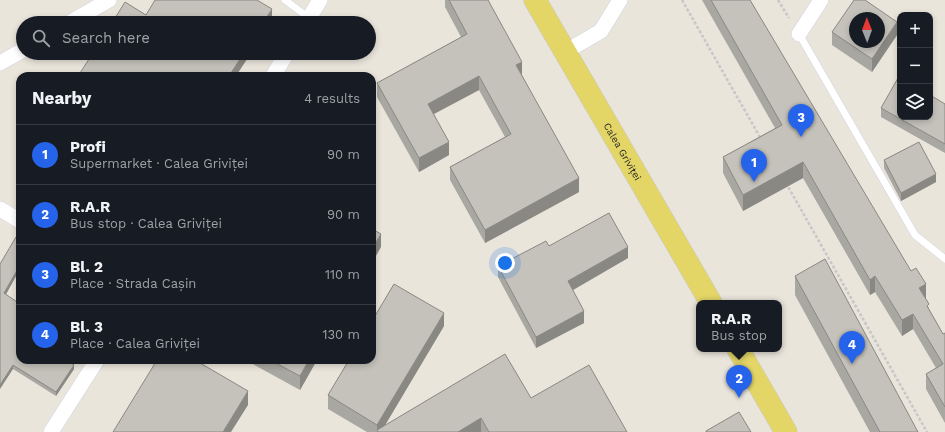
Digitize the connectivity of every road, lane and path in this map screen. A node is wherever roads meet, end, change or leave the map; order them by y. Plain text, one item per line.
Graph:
1 (109, 0) edge
2 (285, 0) edge
3 (320, 0) edge
4 (535, 0) edge
5 (620, 0) edge
6 (682, 0) edge
7 (821, 0) edge
8 (81, 16) edge
9 (303, 16) edge
10 (310, 16) edge
11 (799, 34) joint
12 (565, 52) junction
13 (16, 54) edge
14 (283, 60) edge
15 (0, 63) edge
16 (276, 72) edge
17 (764, 144) edge
18 (783, 178) edge
19 (0, 209) edge
20 (16, 219) edge
21 (945, 259) edge
22 (709, 300) edge
23 (740, 352) edge
24 (94, 364) edge
25 (51, 432) edge
26 (786, 432) edge
27 (927, 432) edge

1 - 8 street
2 - 9 lane
3 - 10 street
4 - 12 main road, Calea Griviței
5 - 12 street
6 - 17 path
7 - 11 street
11 - 21 lane
12 - 22 main road, Calea Griviței
13 - 15 street
14 - 16 street
18 - 27 path
19 - 20 street
23 - 26 main road
24 - 25 street

